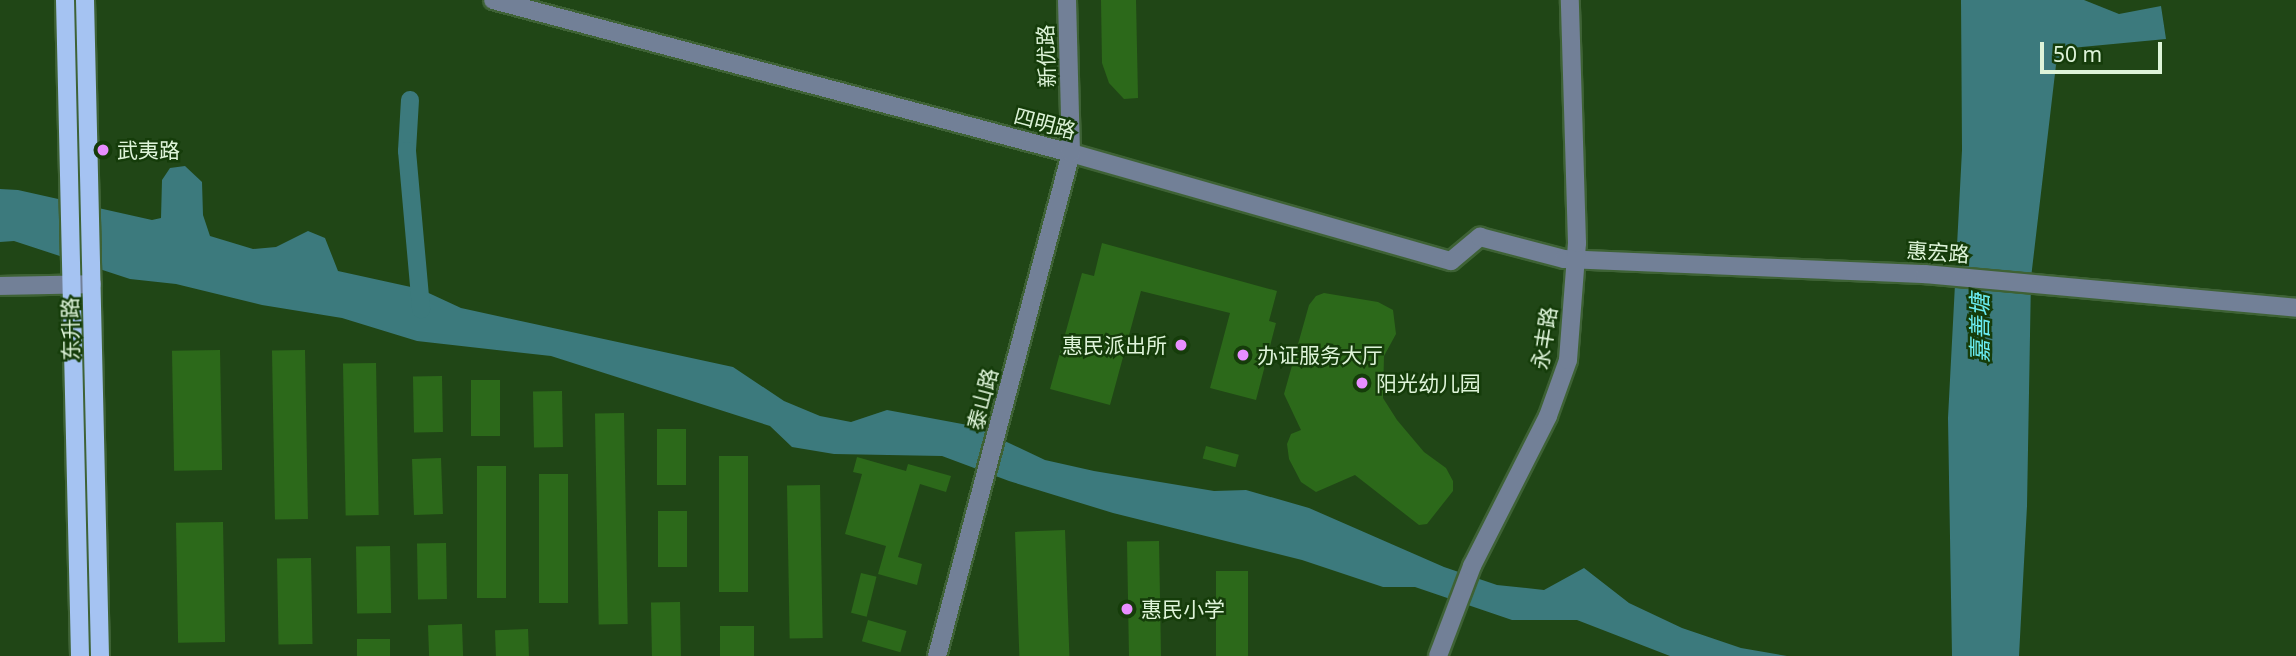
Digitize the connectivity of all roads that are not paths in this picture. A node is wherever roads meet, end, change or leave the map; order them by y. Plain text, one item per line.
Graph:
1 (65, 0) edge
2 (85, 0) edge
3 (493, 0) edge
4 (1067, 0) edge
5 (1570, 0) edge
6 (1071, 153) junction
7 (1576, 259) junction
8 (73, 282) junction
9 (92, 282) junction
10 (0, 286) edge
11 (2296, 308) edge
12 (80, 656) edge
13 (100, 656) edge
14 (937, 656) edge
15 (1438, 656) edge

1 - 8 main road, 东升路
2 - 9 main road, 东升路
3 - 6 street, 四明路
4 - 6 street, 新优路
5 - 7 street, 永丰路
6 - 7 street, 四明路
6 - 14 street, 泰山路
7 - 11 street, 惠宏路
7 - 15 street, 永丰路
8 - 9 street
8 - 10 street
8 - 12 main road, 东升路
9 - 13 main road, 东升路

